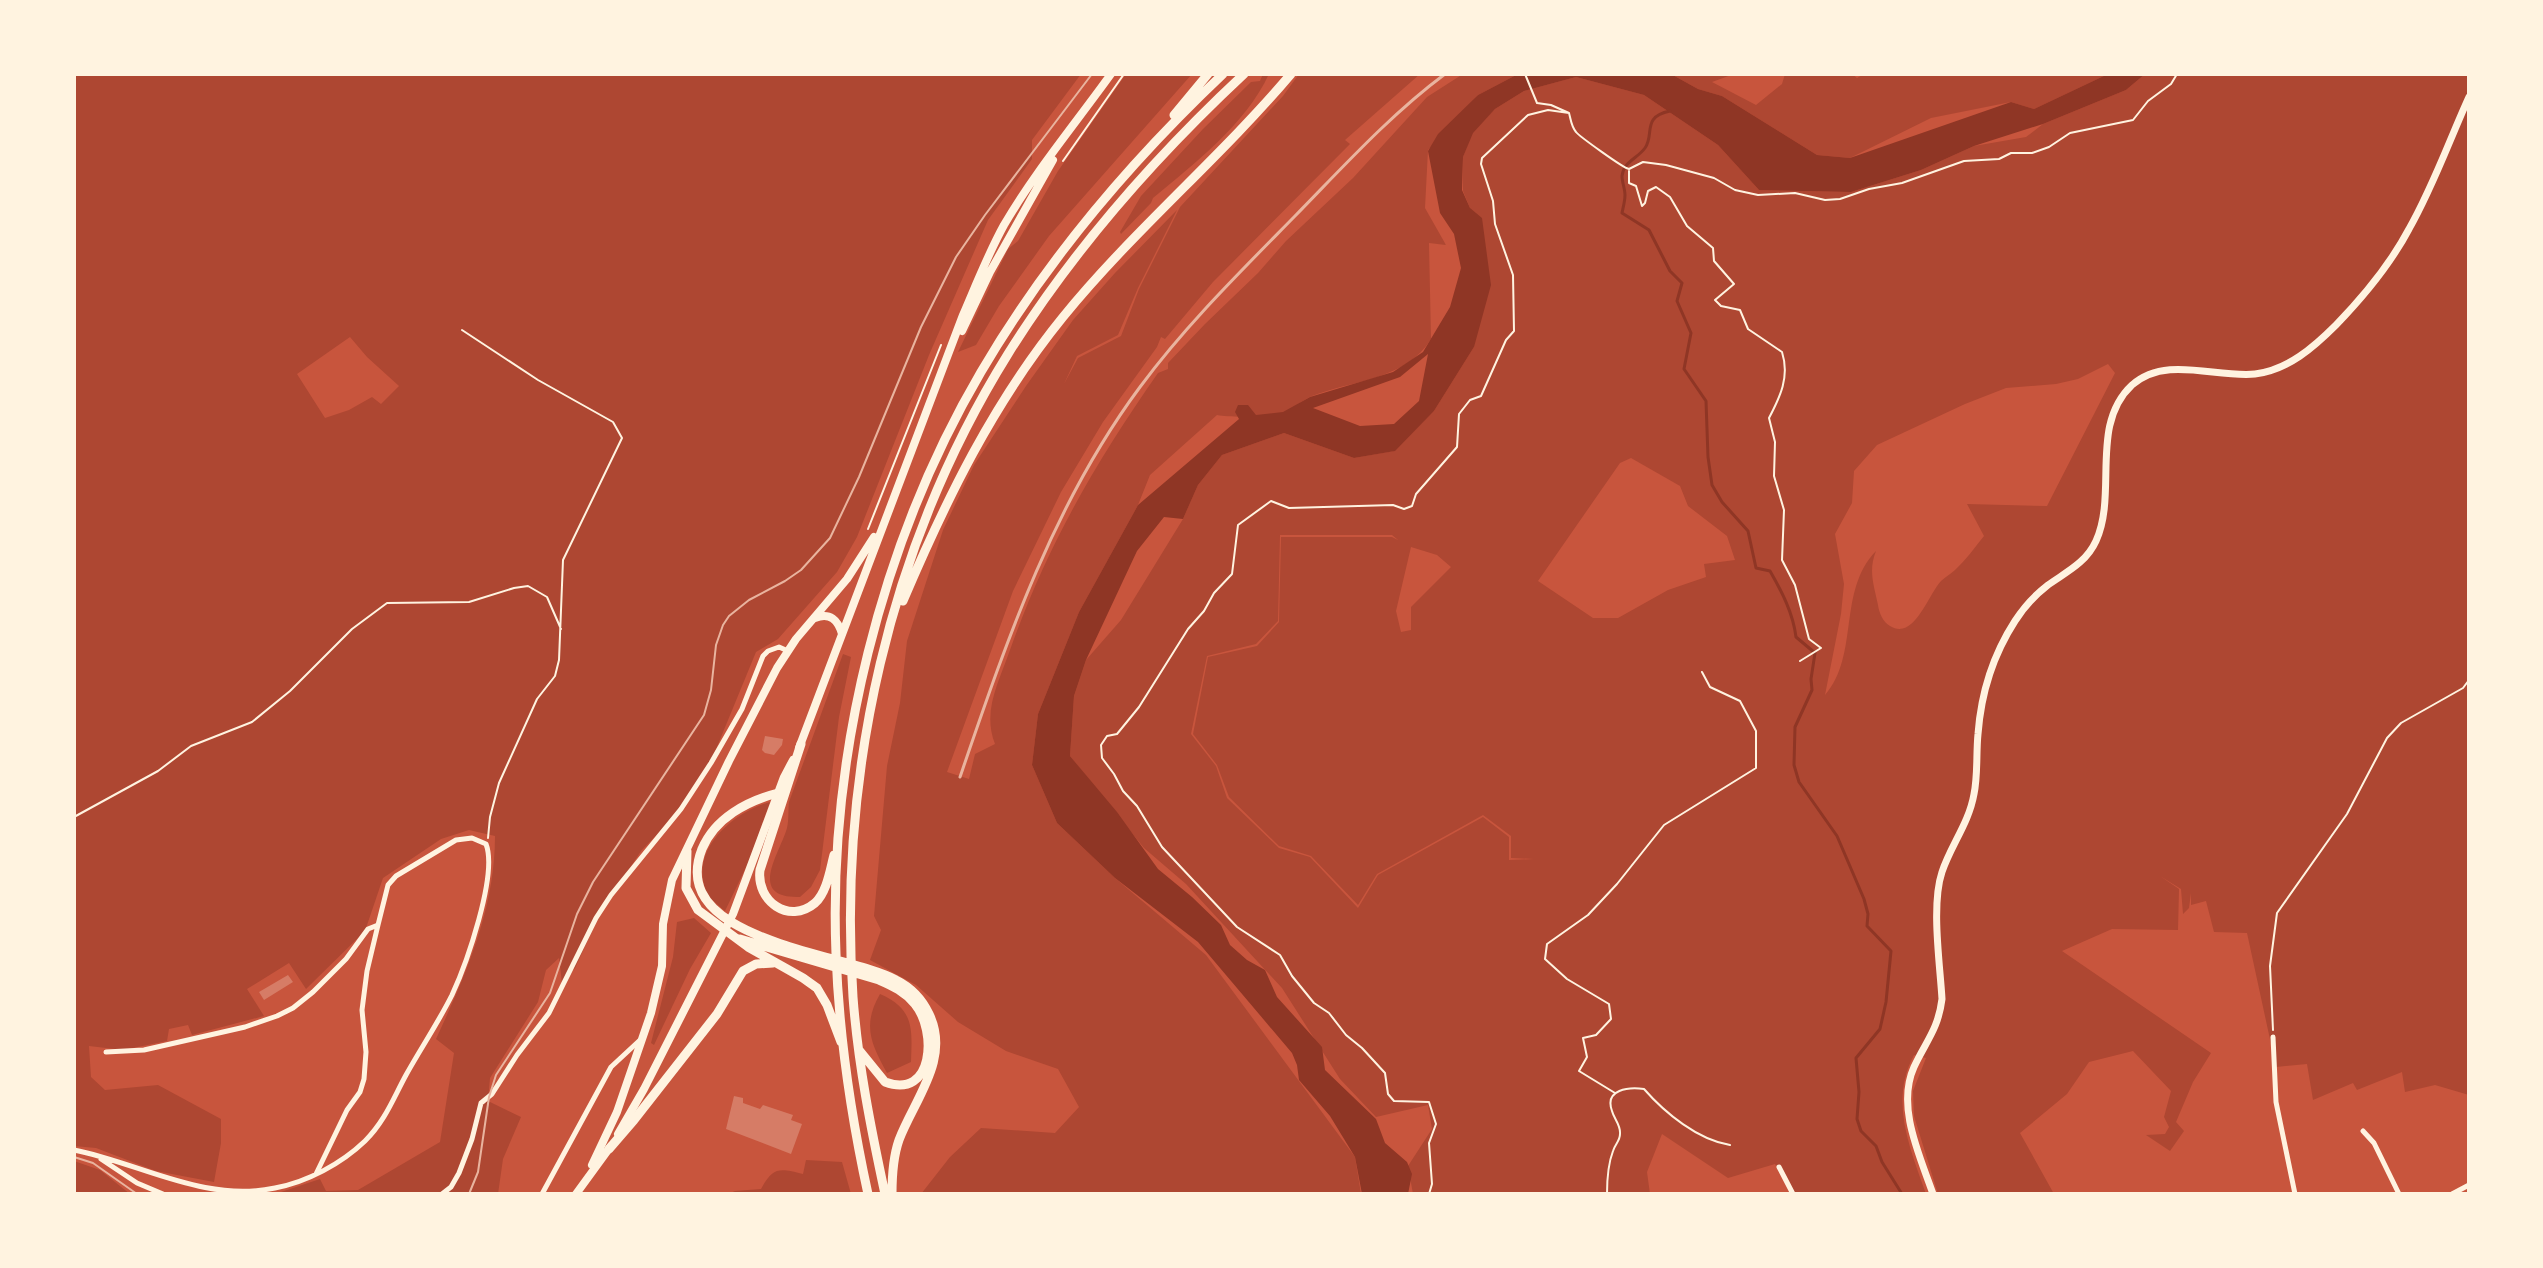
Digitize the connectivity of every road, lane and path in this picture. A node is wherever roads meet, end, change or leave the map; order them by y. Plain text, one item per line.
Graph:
1 (1111, 74) edge
2 (1124, 74) edge
3 (1208, 74) edge
4 (1223, 74) edge
5 (1244, 74) edge
6 (1291, 74) edge
7 (1525, 74) edge
8 (2177, 74) edge
9 (2469, 97) edge
10 (1569, 113) junction
11 (1061, 164) dead end
12 (1629, 169) junction
13 (1129, 171) junction
14 (462, 330) dead end
15 (942, 342) dead end
16 (886, 516) junction
17 (869, 527) dead end
18 (813, 619) junction
19 (562, 630) junction
20 (843, 635) junction
21 (887, 637) junction
22 (788, 651) junction
23 (1800, 661) dead end
24 (1702, 672) dead end
25 (2469, 680) edge
26 (801, 744) junction
27 (778, 793) junction
28 (74, 817) edge
29 (839, 841) junction
30 (487, 848) junction
31 (687, 851) junction
32 (708, 912) junction
33 (378, 925) junction
34 (750, 941) junction
35 (773, 963) junction
36 (874, 974) junction
37 (2273, 1037) joint
38 (642, 1038) junction
39 (859, 1049) junction
40 (844, 1051) junction
41 (106, 1052) dead end
42 (1615, 1093) junction
43 (2363, 1131) dead end
44 (1730, 1145) dead end
45 (609, 1149) junction
46 (74, 1150) edge
47 (97, 1156) junction
48 (1779, 1167) dead end
49 (316, 1174) junction
50 (583, 1184) junction
51 (2469, 1185) edge
52 (163, 1194) edge
53 (442, 1194) edge
54 (542, 1194) edge
55 (576, 1194) edge
56 (868, 1194) edge
57 (885, 1194) edge
58 (892, 1194) edge
59 (1429, 1194) edge
60 (1607, 1194) edge
61 (1793, 1194) edge
62 (1933, 1194) edge
63 (2295, 1194) edge
64 (2399, 1194) edge
65 (2452, 1194) edge

1 - 16 main road
2 - 11 path
3 - 13 highway
4 - 13 highway
5 - 21 highway
6 - 21 highway
7 - 10 path
8 - 12 path
9 - 62 main road
10 - 12 path
10 - 59 path
12 - 23 path
13 - 29 highway
14 - 19 path
15 - 17 path
16 - 18 main road
16 - 20 main road
18 - 20 main road
18 - 22 main road
19 - 28 path
19 - 30 path
20 - 26 main road
21 - 39 highway
22 - 31 main road
22 - 53 street
24 - 42 path
25 - 37 path
26 - 27 main road
26 - 29 highway
27 - 32 highway
27 - 45 main road
29 - 40 highway
30 - 33 street
30 - 49 street
31 - 32 highway
31 - 38 main road
32 - 34 highway
32 - 34 highway
33 - 41 street
33 - 49 street
34 - 35 highway
34 - 36 highway
35 - 40 highway
35 - 45 highway
36 - 39 highway
36 - 58 highway
37 - 63 street
38 - 50 main road
38 - 54 street
39 - 57 highway
40 - 56 highway
42 - 44 path
42 - 60 path
43 - 64 street
45 - 50 main road
46 - 47 street
47 - 49 street
47 - 52 street
48 - 61 street
50 - 55 main road
51 - 65 street

